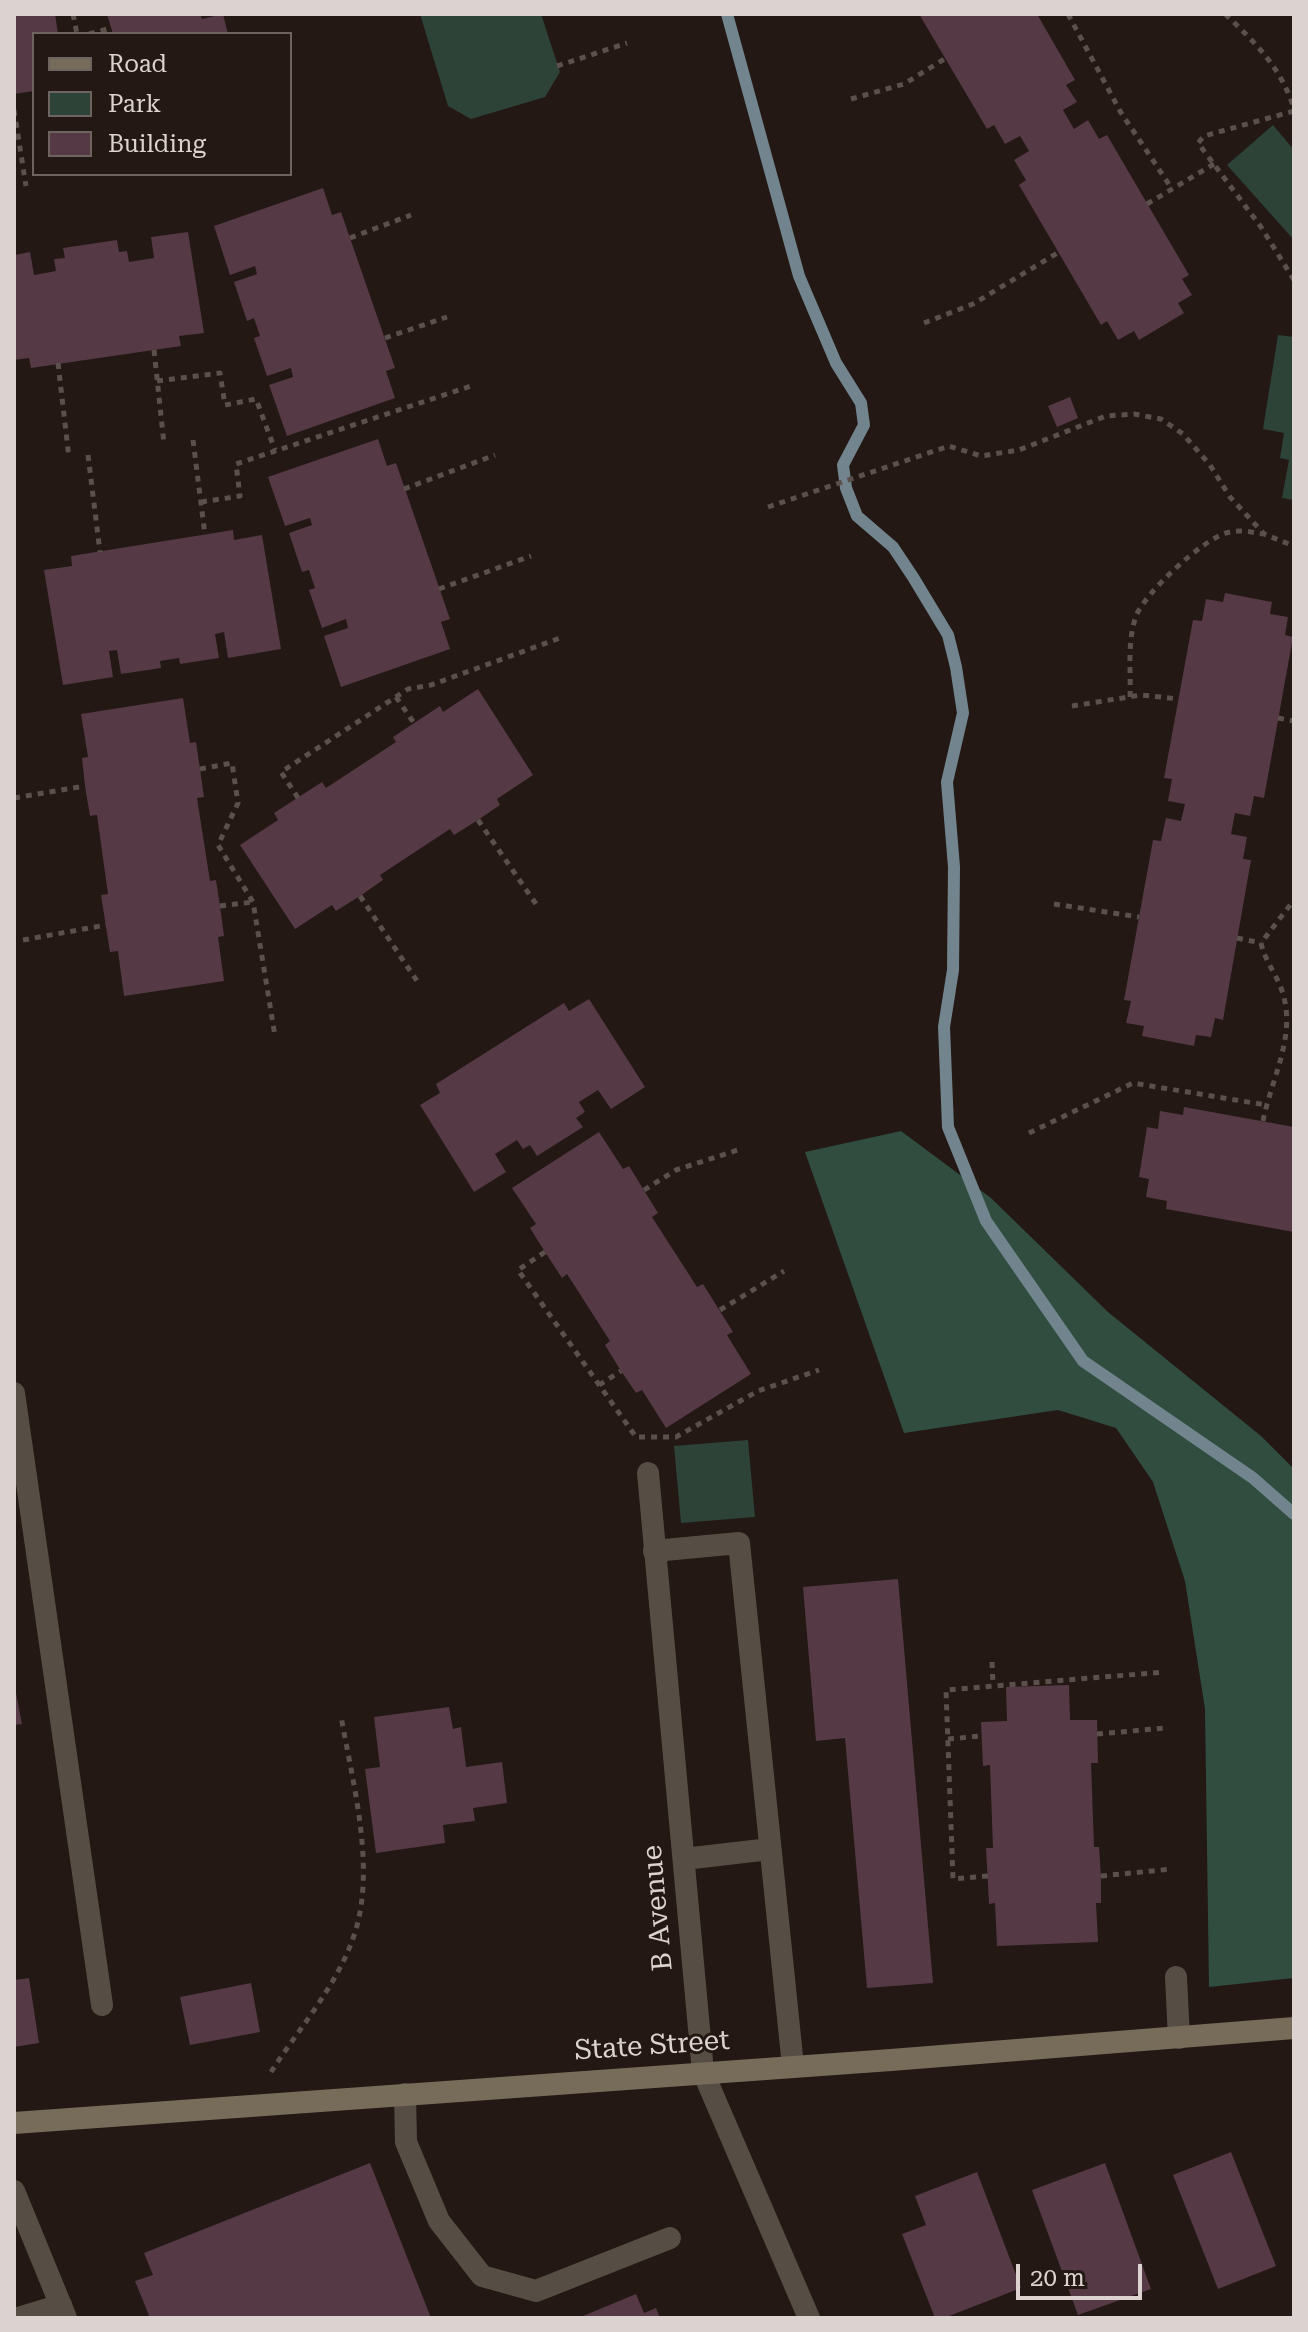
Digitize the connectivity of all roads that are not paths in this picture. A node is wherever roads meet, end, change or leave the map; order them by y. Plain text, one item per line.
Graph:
1 (14, 1393) edge
2 (648, 1473) dead end
3 (654, 1551) junction
4 (770, 1849) junction
5 (684, 1859) junction
6 (1176, 1977) dead end
7 (102, 2005) dead end
8 (1294, 2028) edge
9 (1179, 2038) junction
10 (793, 2066) junction
11 (703, 2072) junction
12 (405, 2094) junction
13 (14, 2123) edge
14 (14, 2194) edge
15 (670, 2238) dead end
16 (64, 2311) edge
17 (18, 2318) edge
18 (809, 2318) edge

1 - 7 street
2 - 3 street, B Avenue
3 - 4 street
3 - 5 street, B Avenue
4 - 5 street
4 - 10 street
5 - 11 street, B Avenue
6 - 9 street
8 - 9 main road, State Street
9 - 10 main road, State Street
10 - 11 main road, State Street
11 - 12 main road, State Street
11 - 18 street, B Avenue
12 - 13 main road, State Street
12 - 15 street
14 - 16 street
16 - 17 street

